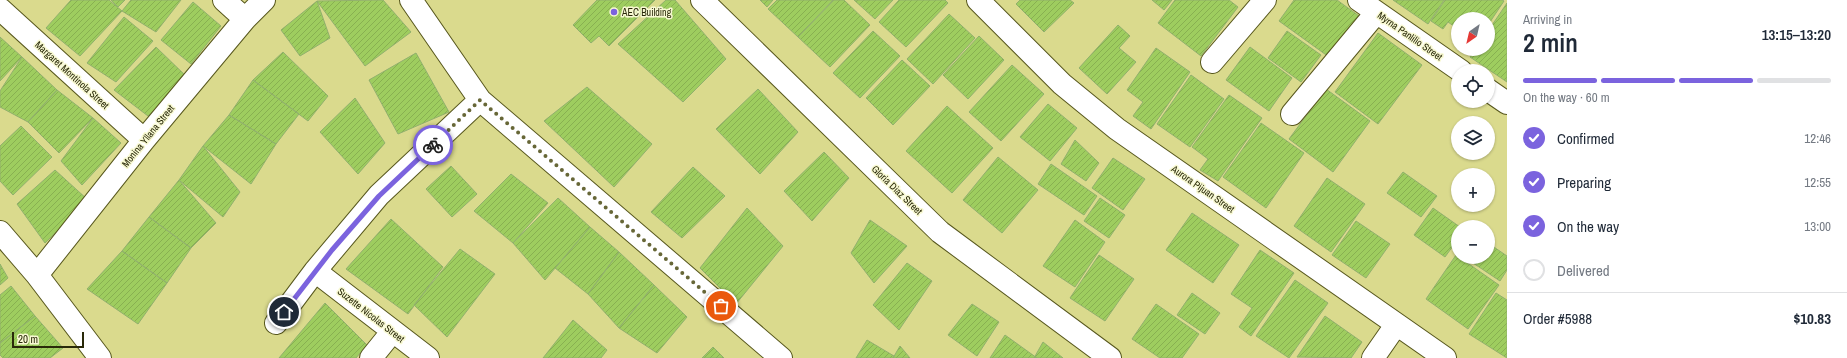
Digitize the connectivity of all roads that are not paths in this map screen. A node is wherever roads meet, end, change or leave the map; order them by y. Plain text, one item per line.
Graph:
1 (224, 0) edge
2 (264, 0) edge
3 (411, 0) edge
4 (702, 0) edge
5 (978, 0) edge
6 (1265, 0) edge
7 (1368, 6) edge
8 (0, 9) edge
9 (245, 19) junction
10 (1212, 62) dead end
11 (1451, 64) edge
12 (1495, 95) edge
13 (480, 100) junction
14 (1507, 103) edge
15 (1292, 114) dead end
16 (144, 140) junction
17 (0, 232) edge
18 (315, 271) junction
19 (38, 275) junction
20 (276, 323) dead end
21 (1396, 325) junction
22 (392, 332) junction
23 (100, 358) edge
24 (371, 358) edge
25 (428, 358) edge
26 (781, 358) edge
27 (1110, 358) edge
28 (1373, 358) edge
29 (1445, 358) edge

1 - 9 street
2 - 9 street, Monina Yllana Street
3 - 13 street
4 - 27 street, Gloria Diaz Street
5 - 21 street, Aurora Pijuan Street
6 - 10 street
7 - 11 street, Myrna Panlilio Street
7 - 15 street
8 - 16 street, Margaret Montinola Street
9 - 16 street, Monina Yllana Street
12 - 14 street
13 - 18 street
13 - 26 street
16 - 19 street, Monina Yllana Street
17 - 19 street
18 - 20 street
18 - 22 street, Suzette Nicolas Street
19 - 23 street
21 - 28 street
21 - 29 street, Aurora Pijuan Street
22 - 24 street
22 - 25 street, Suzette Nicolas Street

